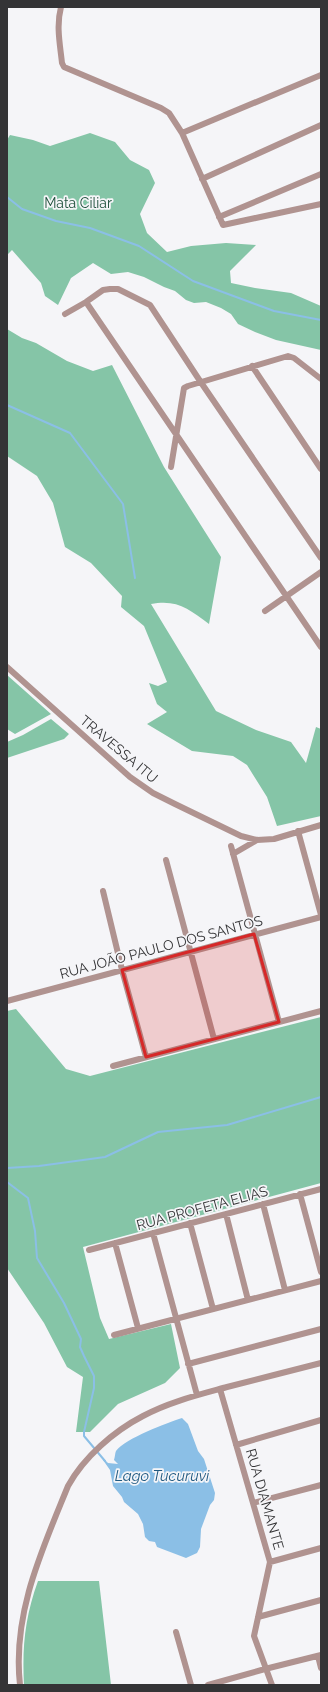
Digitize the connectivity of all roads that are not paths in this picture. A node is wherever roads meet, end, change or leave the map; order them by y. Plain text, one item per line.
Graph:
1 (61, 7) edge
2 (321, 75) edge
3 (321, 125) edge
4 (182, 133) junction
5 (321, 174) edge
6 (202, 179) junction
7 (321, 204) edge
8 (240, 210) junction
9 (219, 217) junction
10 (245, 220) junction
11 (86, 302) junction
12 (65, 314) dead end
13 (252, 366) junction
14 (321, 379) edge
15 (200, 381) junction
16 (177, 434) junction
17 (171, 467) dead end
18 (321, 469) edge
19 (321, 558) edge
20 (321, 572) edge
21 (286, 596) junction
22 (265, 611) dead end
23 (321, 648) edge
24 (7, 667) edge
25 (321, 825) edge
26 (298, 831) junction
27 (257, 840) junction
28 (231, 846) dead end
29 (233, 854) junction
30 (166, 860) dead end
31 (103, 891) dead end
32 (321, 916) edge
33 (254, 934) junction
34 (190, 951) junction
35 (122, 970) junction
36 (7, 1002) edge
37 (321, 1011) edge
38 (279, 1022) junction
39 (214, 1039) junction
40 (146, 1057) junction
41 (113, 1066) dead end
42 (321, 1189) edge
43 (300, 1194) junction
44 (263, 1204) junction
45 (226, 1214) junction
46 (190, 1223) junction
47 (153, 1233) junction
48 (115, 1243) junction
49 (89, 1250) dead end
50 (321, 1272) edge
51 (321, 1281) edge
52 (285, 1290) junction
53 (248, 1300) junction
54 (213, 1309) junction
55 (176, 1318) junction
56 (138, 1328) junction
57 (321, 1329) edge
58 (114, 1335) dead end
59 (321, 1363) edge
60 (188, 1364) junction
61 (220, 1389) junction
62 (197, 1395) junction
63 (321, 1420) edge
64 (236, 1445) junction
65 (321, 1485) edge
66 (253, 1503) junction
67 (321, 1548) edge
68 (270, 1562) junction
69 (321, 1600) edge
70 (258, 1618) junction
71 (176, 1632) dead end
72 (319, 1656) edge
73 (321, 1668) edge
74 (265, 1669) junction
75 (20, 1685) edge
76 (192, 1685) edge
77 (208, 1685) edge
78 (272, 1685) edge

1 - 4 street
2 - 4 street
3 - 6 street
4 - 6 street
5 - 8 street
6 - 9 street
7 - 10 street
8 - 9 street
8 - 10 street
9 - 10 street
11 - 12 street
11 - 15 street
11 - 16 street
13 - 14 street
13 - 15 street
13 - 18 street
15 - 16 street
15 - 19 street
16 - 17 street
16 - 21 street
20 - 21 street
21 - 22 street
21 - 23 street
24 - 27 street, TRAVESSA ITU
25 - 26 street, TRAVESSA ITU
26 - 27 street, TRAVESSA ITU
26 - 32 street
27 - 29 street
28 - 29 street
29 - 33 street
30 - 34 street
31 - 35 street
32 - 33 street, RUA JOÃO PAULO DOS SANTOS
33 - 34 street, RUA JOÃO PAULO DOS SANTOS
33 - 38 street
34 - 35 street, RUA JOÃO PAULO DOS SANTOS
34 - 39 street
35 - 36 street, RUA JOÃO PAULO DOS SANTOS
35 - 40 street
37 - 38 street
38 - 39 street
39 - 40 street
40 - 41 street
42 - 43 street, RUA PROFETA ELIAS
43 - 44 street, RUA PROFETA ELIAS
43 - 50 street
44 - 45 street, RUA PROFETA ELIAS
44 - 52 street
45 - 46 street, RUA PROFETA ELIAS
45 - 53 street
46 - 47 street, RUA PROFETA ELIAS
46 - 54 street
47 - 48 street, RUA PROFETA ELIAS
47 - 55 street
48 - 49 street, RUA PROFETA ELIAS
48 - 56 street
51 - 52 street
52 - 53 street
53 - 54 street
54 - 55 street
55 - 56 street
55 - 60 street
56 - 58 street
57 - 60 street
59 - 61 street
60 - 62 street
61 - 62 street
61 - 64 street, RUA DIAMANTE
62 - 75 street
63 - 64 street
64 - 66 street, RUA DIAMANTE
65 - 66 street
66 - 68 street, RUA DIAMANTE
67 - 68 street
68 - 70 street, RUA DIAMANTE
69 - 70 street
70 - 74 street, RUA DIAMANTE
71 - 76 street
72 - 73 street
72 - 74 street
74 - 77 street
74 - 78 street, RUA DIAMANTE

